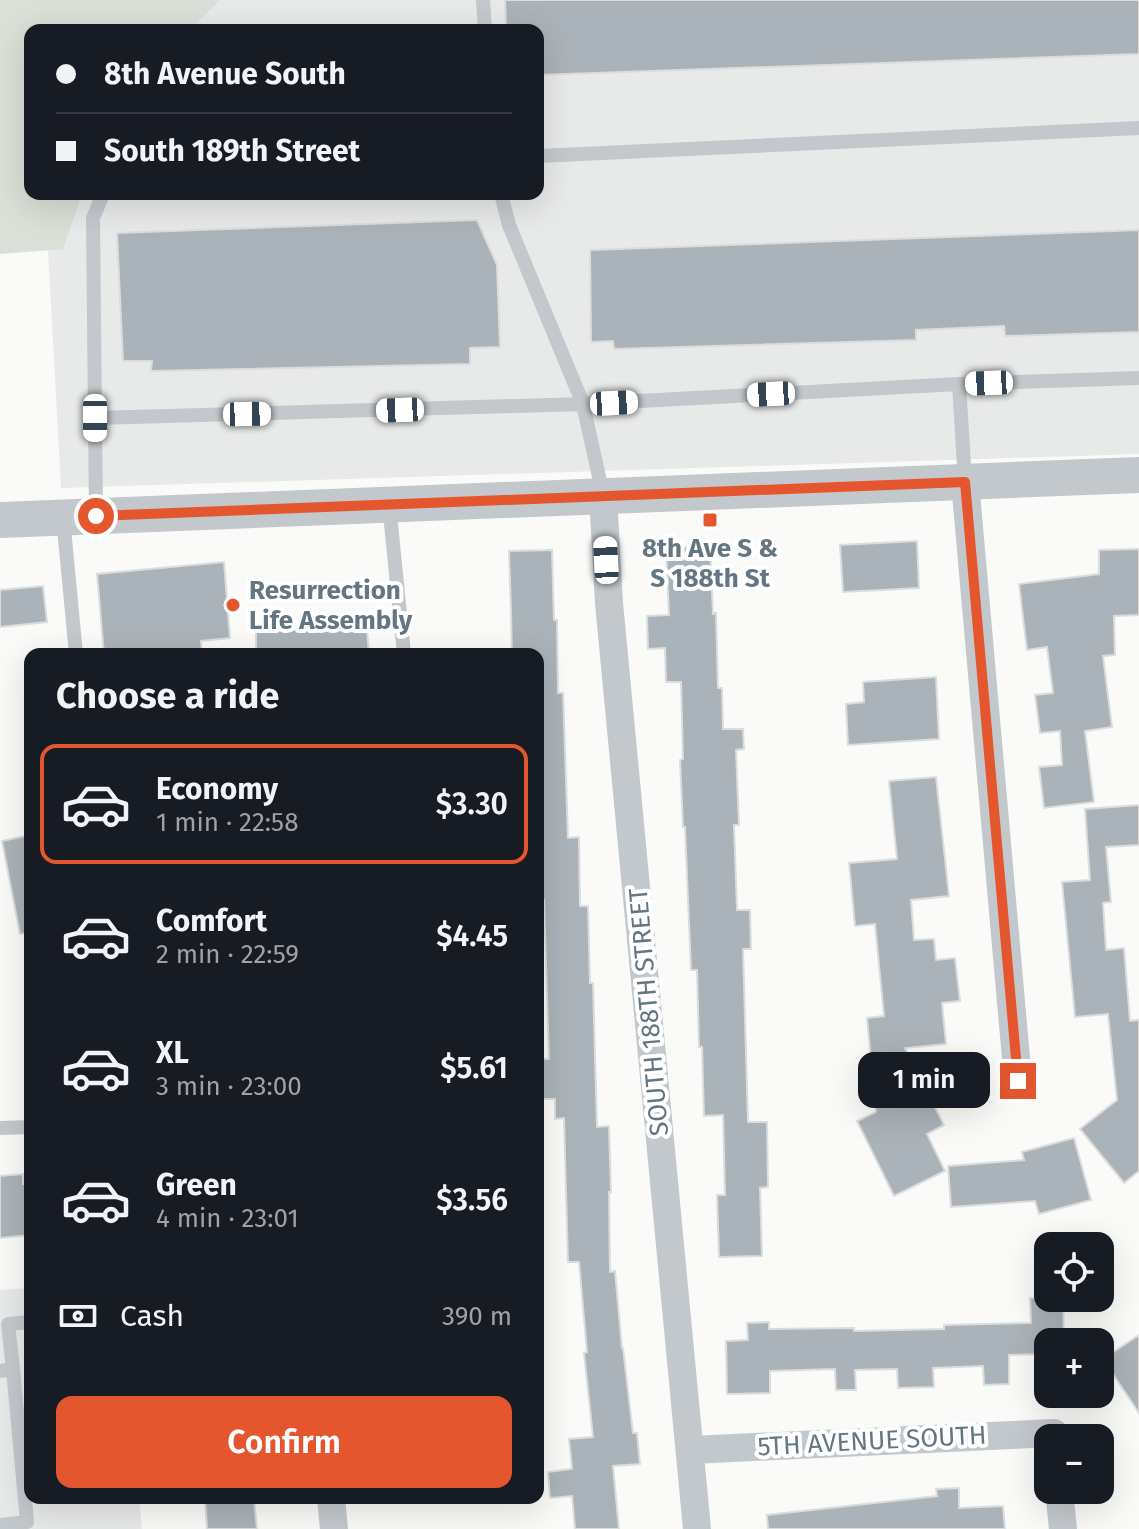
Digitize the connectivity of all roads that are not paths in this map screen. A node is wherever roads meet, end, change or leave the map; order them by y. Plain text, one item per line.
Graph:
1 (483, 0) edge
2 (485, 24) edge
3 (1139, 128) edge
4 (544, 156) edge
5 (100, 200) edge
6 (503, 200) edge
7 (1139, 378) edge
8 (959, 384) junction
9 (583, 404) junction
10 (95, 418) junction
11 (1139, 475) edge
12 (965, 482) junction
13 (603, 495) junction
14 (389, 504) junction
15 (80, 516) junction
16 (0, 520) edge
17 (76, 648) edge
18 (403, 648) edge
19 (1018, 1081) dead end
20 (24, 1127) edge
21 (0, 1128) edge
22 (24, 1323) edge
23 (6, 1370) edge
24 (1034, 1437) edge
25 (691, 1450) junction
26 (24, 1500) edge
27 (25, 1504) edge
28 (332, 1504) edge
29 (1060, 1504) edge
30 (0, 1525) edge
31 (334, 1529) edge
32 (697, 1529) edge
33 (1063, 1529) edge

1 - 2 lane
3 - 4 lane
5 - 10 lane
6 - 9 lane
7 - 8 lane
8 - 9 lane
8 - 12 lane
9 - 10 lane
9 - 13 lane
10 - 15 lane
11 - 12 street
12 - 13 street
12 - 19 street
13 - 14 street
13 - 25 street, SOUTH 188TH STREET
14 - 15 street
14 - 18 lane
15 - 16 street
15 - 17 lane
20 - 21 lane
22 - 23 lane
23 - 26 lane
24 - 25 street, 5TH AVENUE SOUTH
25 - 32 street, SOUTH 188TH STREET
27 - 30 lane
28 - 31 street
29 - 33 street

